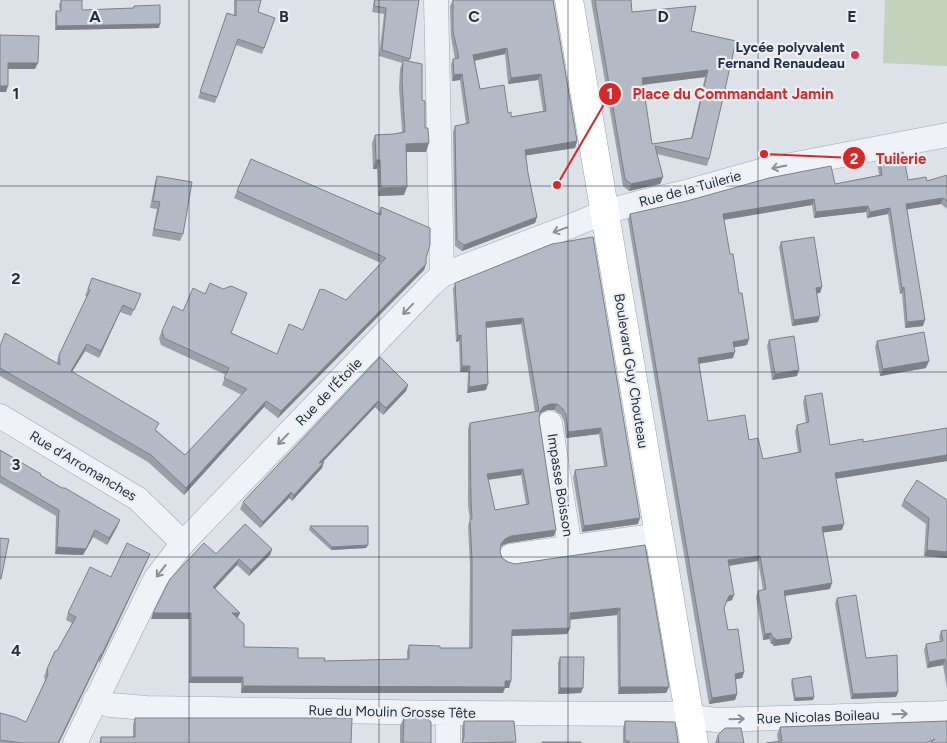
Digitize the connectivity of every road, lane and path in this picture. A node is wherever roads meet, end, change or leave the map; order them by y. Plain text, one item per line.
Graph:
1 (436, 0) edge
2 (569, 0) edge
3 (947, 135) edge
4 (605, 212) junction
5 (442, 275) junction
6 (0, 416) edge
7 (550, 423) dead end
8 (659, 536) junction
9 (183, 543) junction
10 (570, 547) junction
11 (511, 556) dead end
12 (95, 700) junction
13 (448, 713) junction
14 (947, 713) edge
15 (689, 716) junction
16 (74, 743) edge
17 (448, 743) edge
18 (694, 743) edge

1 - 5 street
2 - 4 main road, Boulevard Guy Chouteau
3 -> 4 street, Rue de la Tuilerie
4 -> 5 street, Rue de la Tuilerie
4 - 8 main road, Boulevard Guy Chouteau
5 -> 9 street, Rue de l’Étoile
6 - 9 street, Rue d’Arromanches
7 - 10 street, Impasse Boisson
8 - 10 street, Impasse Boisson
8 - 15 main road, Boulevard Guy Chouteau
9 -> 12 street, Rue de l’Étoile
10 - 11 street, Impasse Boisson
12 - 13 street, Rue du Moulin Grosse Tête
12 - 16 street, Rue de l’Étoile
13 - 15 street, Rue du Moulin Grosse Tête
13 - 17 street
15 -> 14 street, Rue Nicolas Boileau
15 - 18 main road, Boulevard Guy Chouteau

